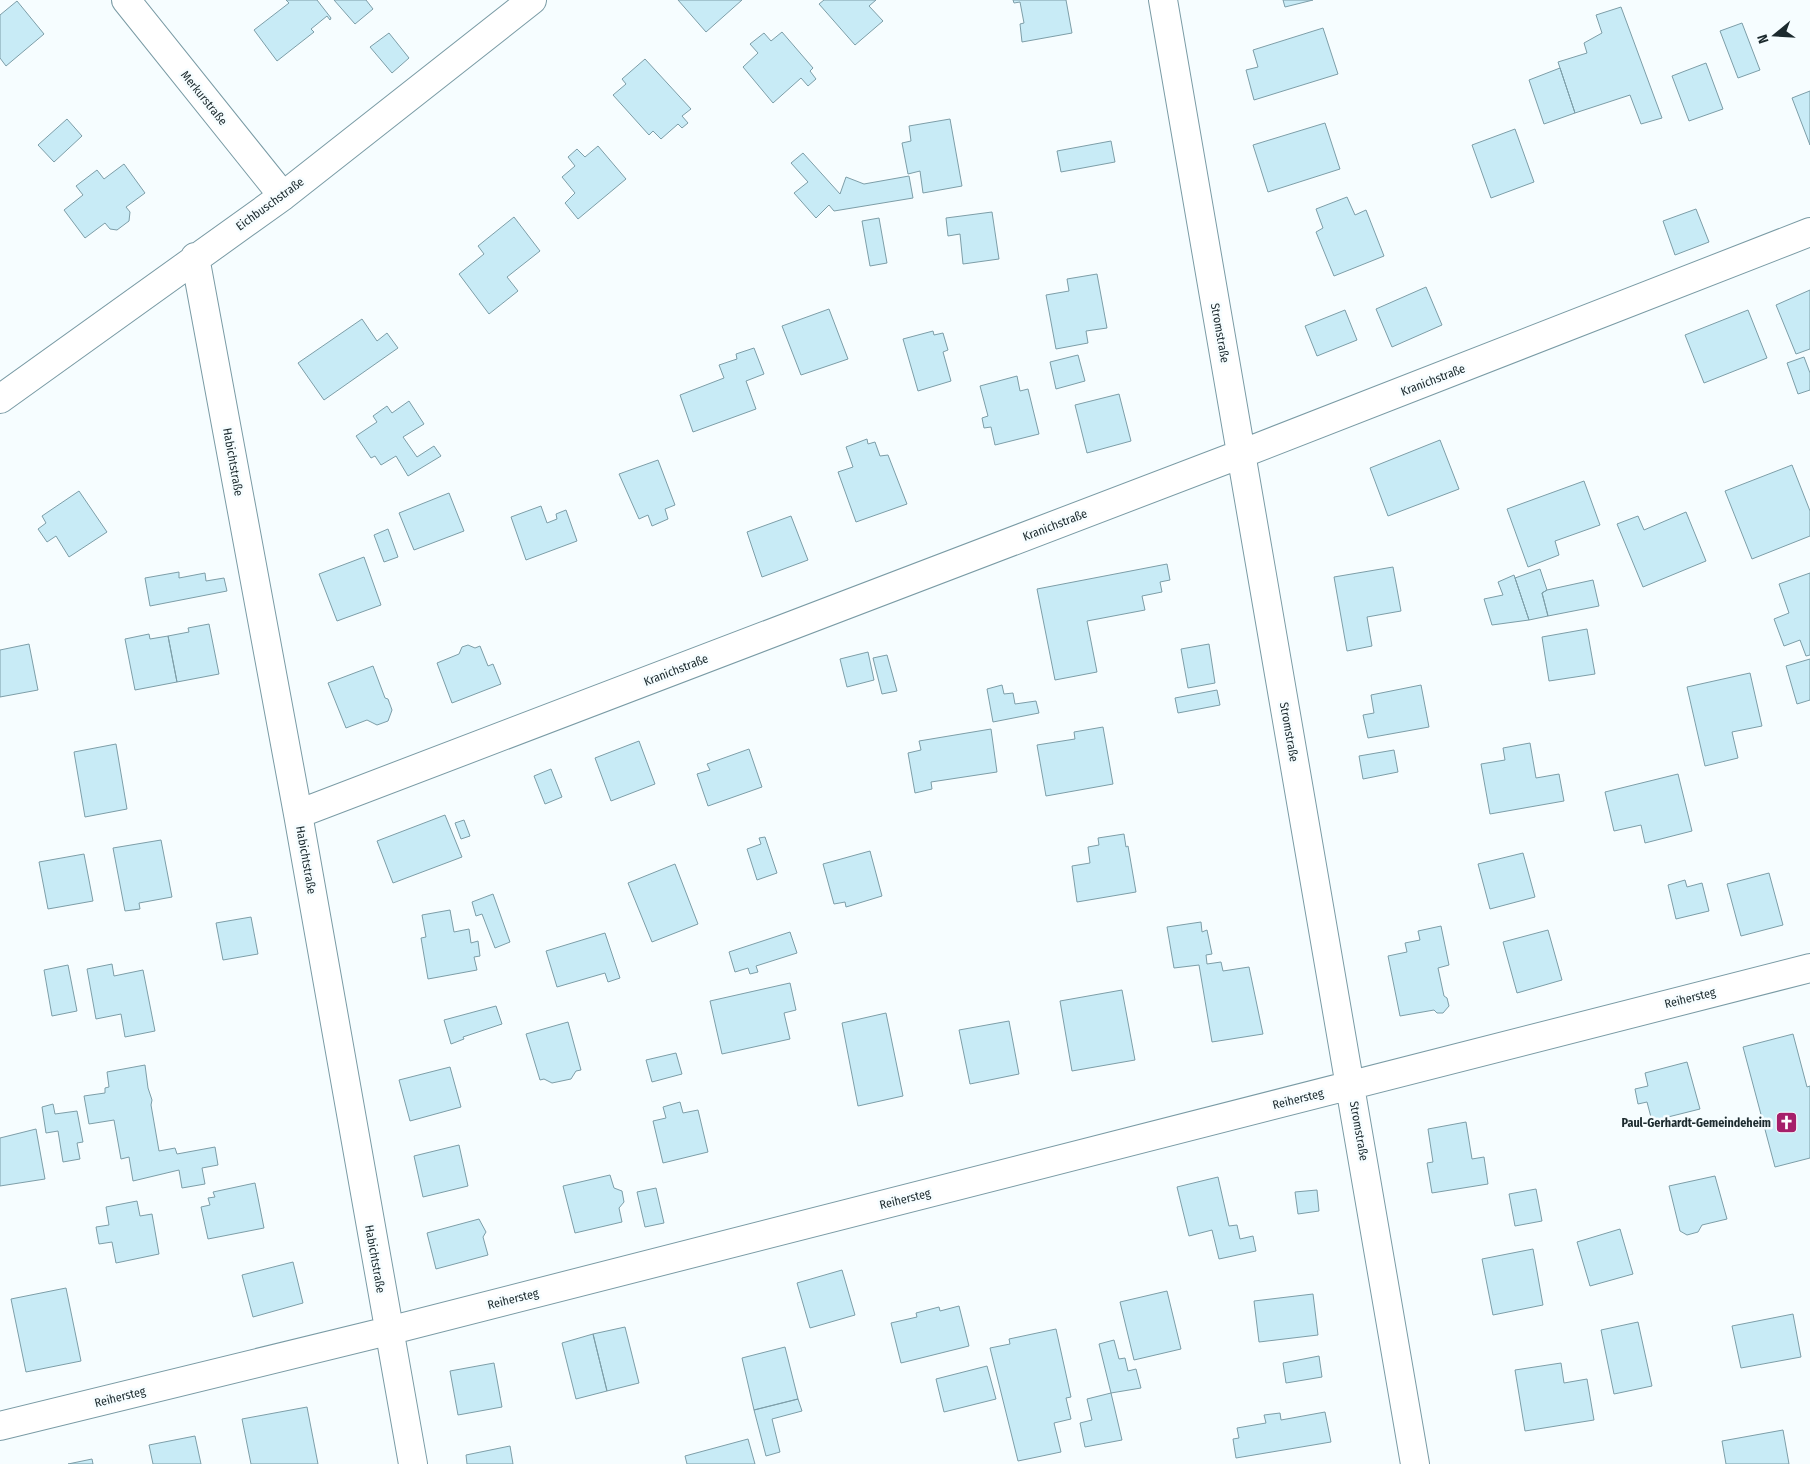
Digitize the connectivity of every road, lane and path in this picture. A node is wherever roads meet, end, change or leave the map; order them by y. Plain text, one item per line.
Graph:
1 (126, 0) edge
2 (532, 0) edge
3 (1163, 0) edge
4 (282, 196) junction
5 (1810, 232) edge
6 (195, 257) junction
7 (0, 399) edge
8 (1240, 454) junction
9 (298, 814) junction
10 (1810, 968) edge
11 (1351, 1085) junction
12 (388, 1331) junction
13 (0, 1426) edge
14 (413, 1464) edge
15 (1415, 1464) edge

1 - 4 street, Merkurstraße
2 - 4 street, Eichbuschstraße
3 - 8 street, Stromstraße
4 - 6 street, Eichbuschstraße
5 - 8 street, Kranichstraße
6 - 7 street, Eichbuschstraße
6 - 9 street, Habichtstraße
8 - 9 street, Kranichstraße
8 - 11 street, Stromstraße
9 - 12 street, Habichtstraße
10 - 11 street, Reihersteg
11 - 12 street, Reihersteg
11 - 15 street, Stromstraße
12 - 13 street, Reihersteg
12 - 14 street, Habichtstraße

